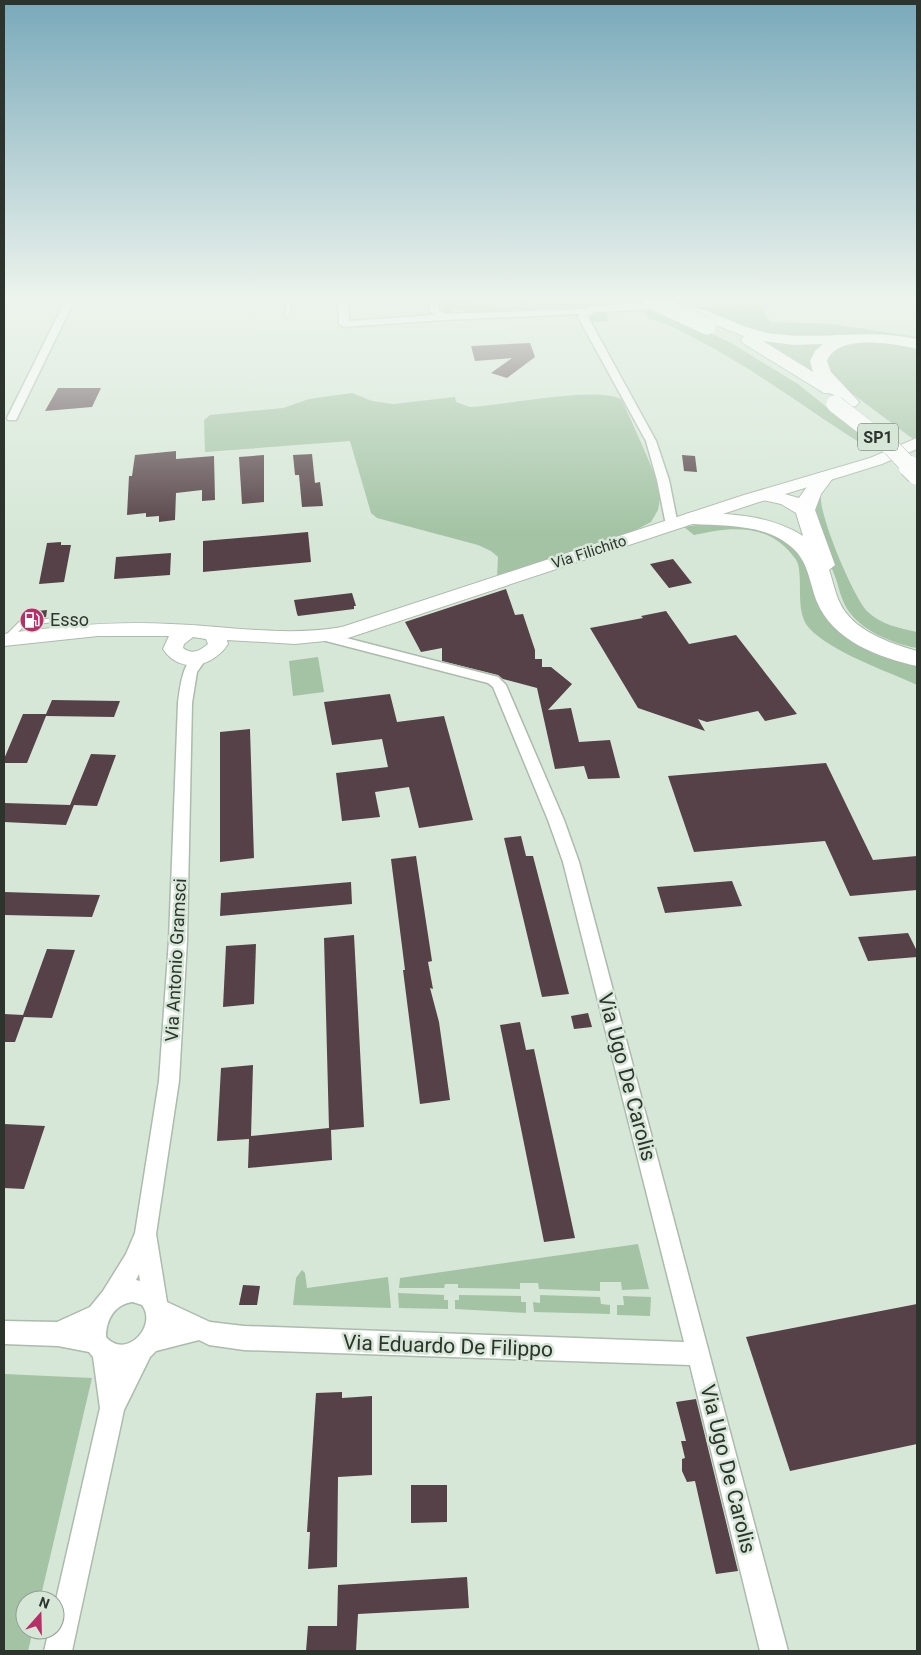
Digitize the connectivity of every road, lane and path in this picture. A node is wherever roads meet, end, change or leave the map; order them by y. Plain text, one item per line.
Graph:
1 (32, 378) edge
2 (616, 378) edge
3 (801, 378) edge
4 (826, 378) edge
5 (843, 403) junction
6 (12, 418) dead end
7 (917, 443) edge
8 (917, 453) edge
9 (917, 474) edge
10 (823, 478) junction
11 (758, 497) junction
12 (805, 510) junction
13 (693, 518) junction
14 (672, 525) junction
15 (761, 525) junction
16 (141, 630) junction
17 (327, 637) junction
18 (4, 640) edge
19 (205, 643) junction
20 (175, 649) junction
21 (917, 653) edge
22 (917, 659) edge
23 (187, 686) junction
24 (146, 1233) junction
25 (112, 1297) junction
26 (156, 1306) junction
27 (97, 1316) junction
28 (199, 1328) junction
29 (4, 1332) edge
30 (58, 1334) junction
31 (146, 1345) junction
32 (99, 1347) junction
33 (699, 1354) junction
34 (112, 1408) junction
35 (58, 1651) edge
36 (774, 1651) edge

1 - 6 street
2 - 14 street
3 - 5 highway, SP1
4 - 5 highway, SP1
5 - 8 highway, SP1
5 - 9 highway, SP1, bridge
7 - 10 street, Via Filichito
10 - 11 street, Via Filichito
10 - 12 highway
11 - 12 highway
11 - 13 street, Via Filichito
11 - 15 highway
12 - 21 highway
13 - 14 street, Via Filichito
13 - 15 highway
14 - 17 street, Via Filichito
15 - 22 highway
16 - 18 street, Via Filichito
16 - 19 street, Via Filichito
16 - 20 street, Via Filichito
17 - 19 street, Via Filichito
17 - 33 street, Via Ugo De Carolis
19 - 20 street
19 - 20 street, Via Filichito
19 - 23 street, Via Antonio Gramsci
20 - 23 street, Via Antonio Gramsci
23 - 24 street, Via Antonio Gramsci
24 - 25 street, Via Antonio Gramsci
24 - 26 street, Via Antonio Gramsci
25 - 26 street
25 - 27 street
26 - 28 street, Via Eduardo De Filippo
26 - 31 street
27 - 30 street
27 - 32 street
28 - 31 street, Via Eduardo De Filippo
28 - 33 street, Via Eduardo De Filippo
29 - 30 street
30 - 32 street
31 - 32 street
31 - 34 street
32 - 34 street
33 - 36 street, Via Ugo De Carolis
34 - 35 street

